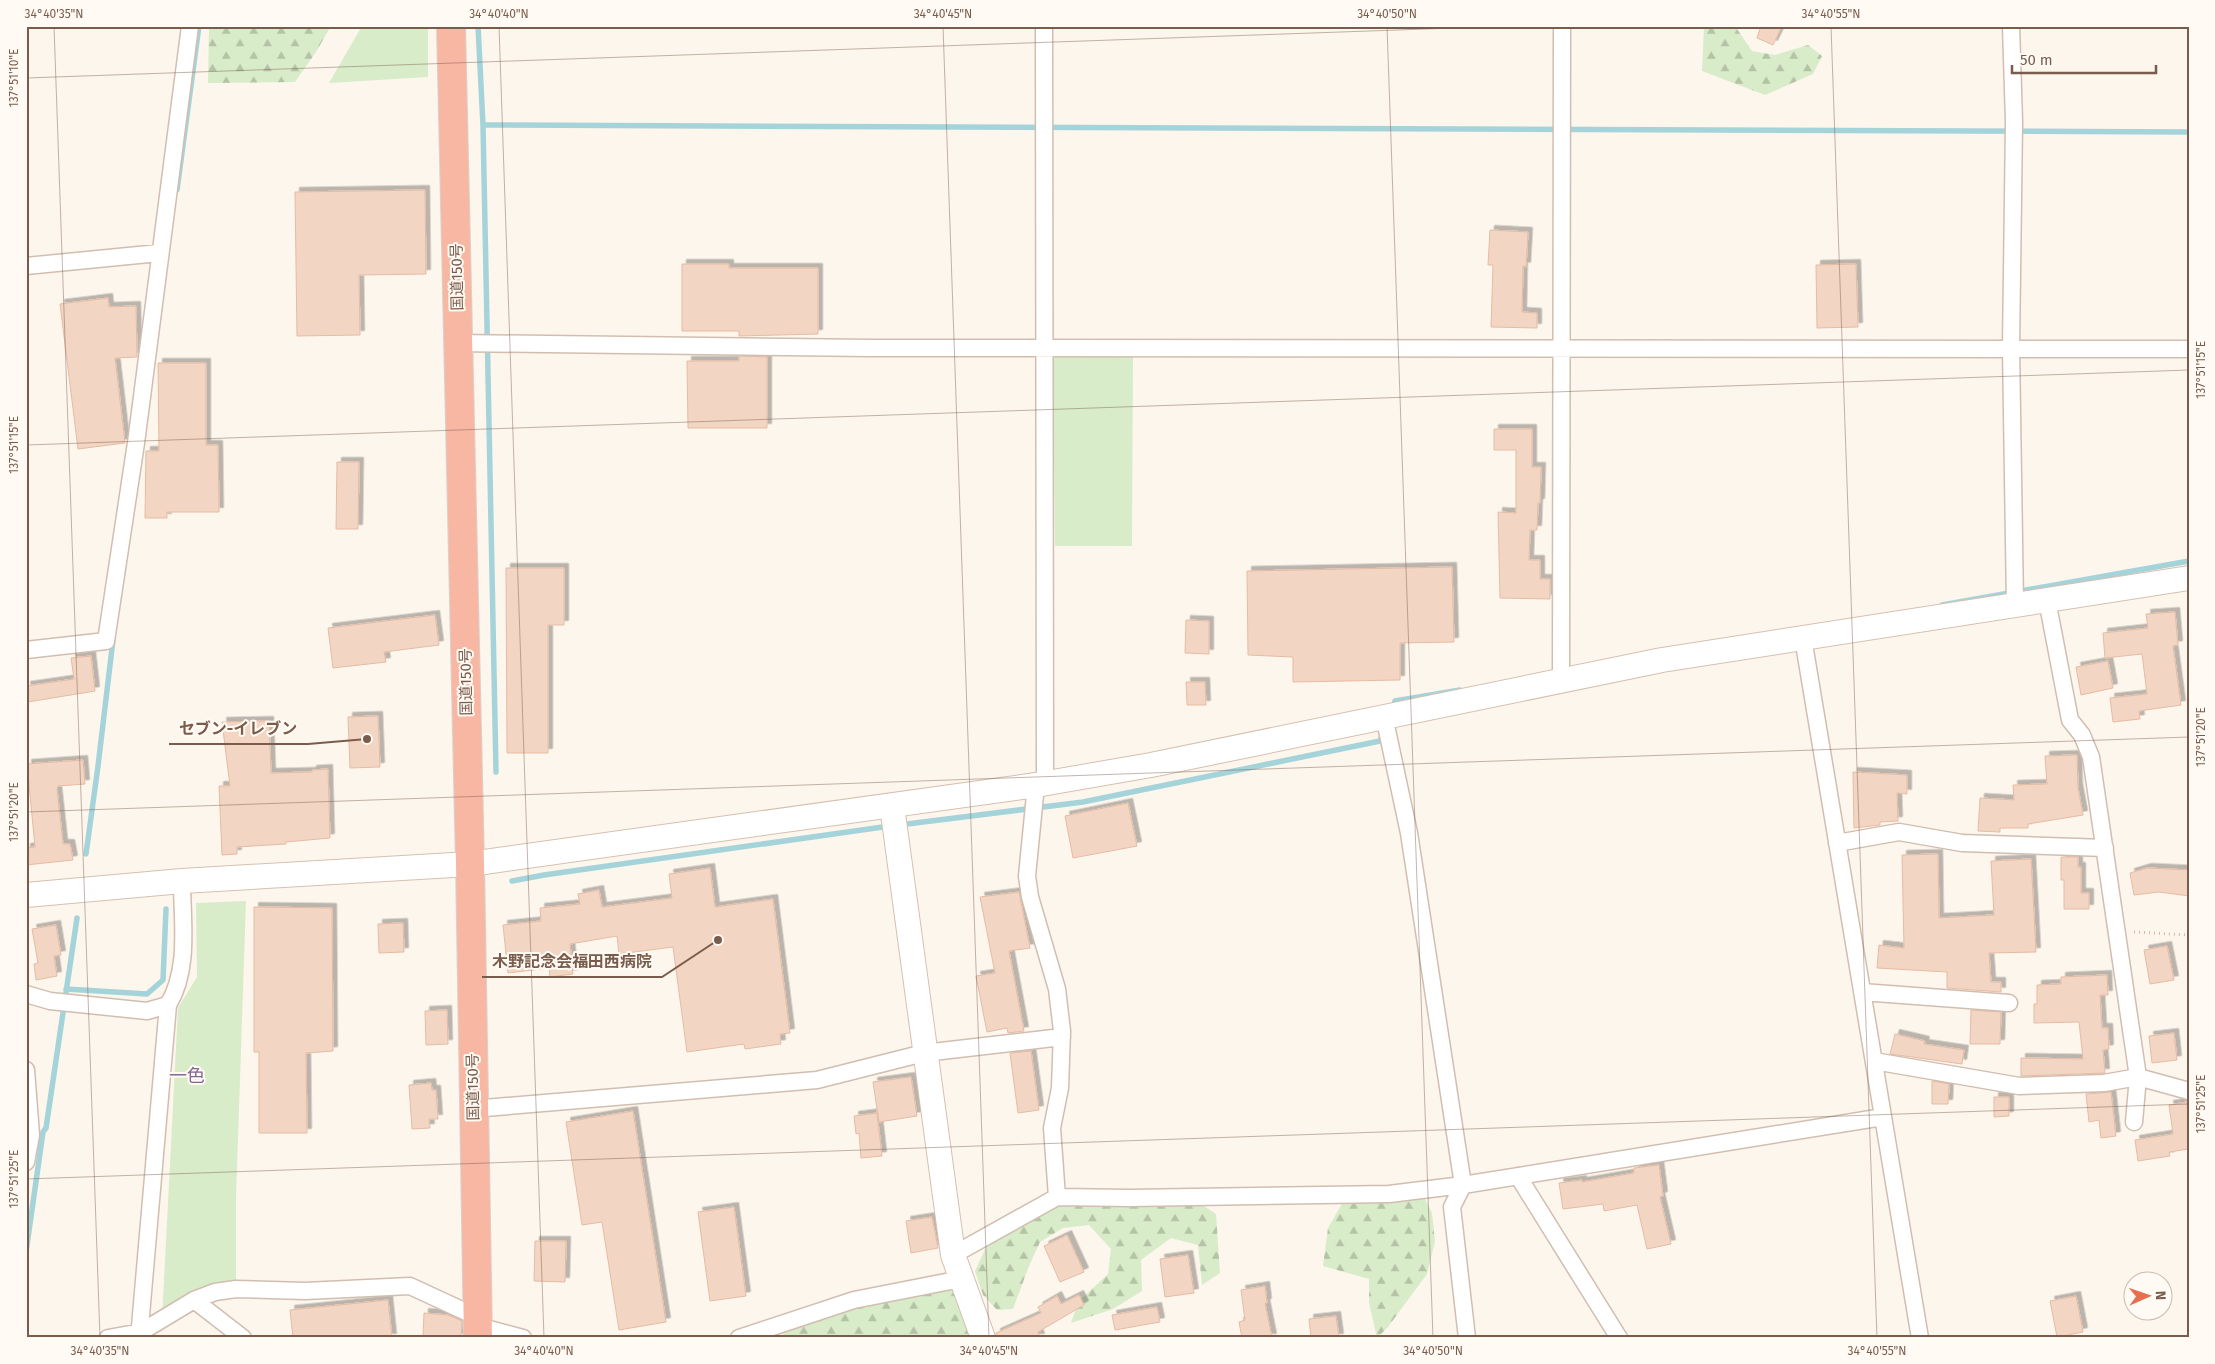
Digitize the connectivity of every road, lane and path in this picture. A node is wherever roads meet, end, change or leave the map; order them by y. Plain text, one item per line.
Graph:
1 (190, 26) edge
2 (451, 26) edge
3 (1044, 26) edge
4 (1562, 26) edge
5 (2011, 26) edge
6 (159, 253) junction
7 (26, 266) edge
8 (458, 343) junction
9 (1044, 348) junction
10 (2011, 348) junction
11 (2189, 349) edge
12 (1561, 350) junction
13 (2189, 578) edge
14 (2047, 600) junction
15 (2015, 605) junction
16 (1803, 638) junction
17 (26, 650) edge
18 (1561, 679) junction
19 (1384, 716) junction
20 (1040, 785) junction
21 (892, 806) junction
22 (1837, 843) junction
23 (2105, 848) junction
24 (470, 864) junction
25 (182, 881) junction
26 (26, 895) edge
27 (2118, 931) junction
28 (2189, 935) edge
29 (1862, 992) junction
30 (26, 994) edge
31 (2009, 1003) dead end
32 (168, 1005) junction
33 (1062, 1037) junction
34 (924, 1053) junction
35 (1874, 1061) junction
36 (26, 1070) edge
37 (2138, 1077) junction
38 (2189, 1091) edge
39 (473, 1109) junction
40 (1883, 1117) junction
41 (2134, 1122) dead end
42 (26, 1162) edge
43 (1518, 1176) junction
44 (1463, 1186) junction
45 (1057, 1197) junction
46 (953, 1255) junction
47 (961, 1279) junction
48 (194, 1300) junction
49 (478, 1327) edge
50 (140, 1335) edge
51 (108, 1338) edge
52 (243, 1338) edge
53 (523, 1338) edge
54 (739, 1338) edge
55 (982, 1338) edge
56 (1467, 1338) edge
57 (1619, 1338) edge
58 (1920, 1338) edge

1 - 6 street
2 - 8 highway, 国道150号
3 - 9 street
4 - 12 street
5 - 10 street
6 - 7 street
6 - 17 street
8 - 9 street
8 - 24 highway, 国道150号
9 - 12 street
9 - 20 street
10 - 11 street
10 - 12 street
10 - 15 street
12 - 18 street
13 - 14 street
14 - 15 street
14 - 23 street
15 - 16 street
16 - 18 street
16 - 22 street
18 - 19 street
19 - 20 street
19 - 44 street
20 - 21 street
20 - 33 street
21 - 24 street
21 - 34 street
22 - 23 street
22 - 29 street
23 - 27 street
24 - 25 street
24 - 39 highway, 国道150号
25 - 26 street
25 - 32 street
27 - 28 path
27 - 37 street
29 - 31 street
29 - 35 street
30 - 32 street
32 - 50 street
33 - 34 street
33 - 45 street
34 - 39 street
34 - 46 street
35 - 37 street
35 - 40 street
36 - 42 street
37 - 38 street
37 - 41 street
39 - 49 highway, 国道150号
40 - 43 street
40 - 58 street
43 - 44 street
43 - 57 street
44 - 45 street
44 - 56 street
45 - 46 street
46 - 47 street
47 - 54 street
47 - 55 street
48 - 49 street
48 - 50 street
48 - 52 street
49 - 53 street
50 - 51 street

